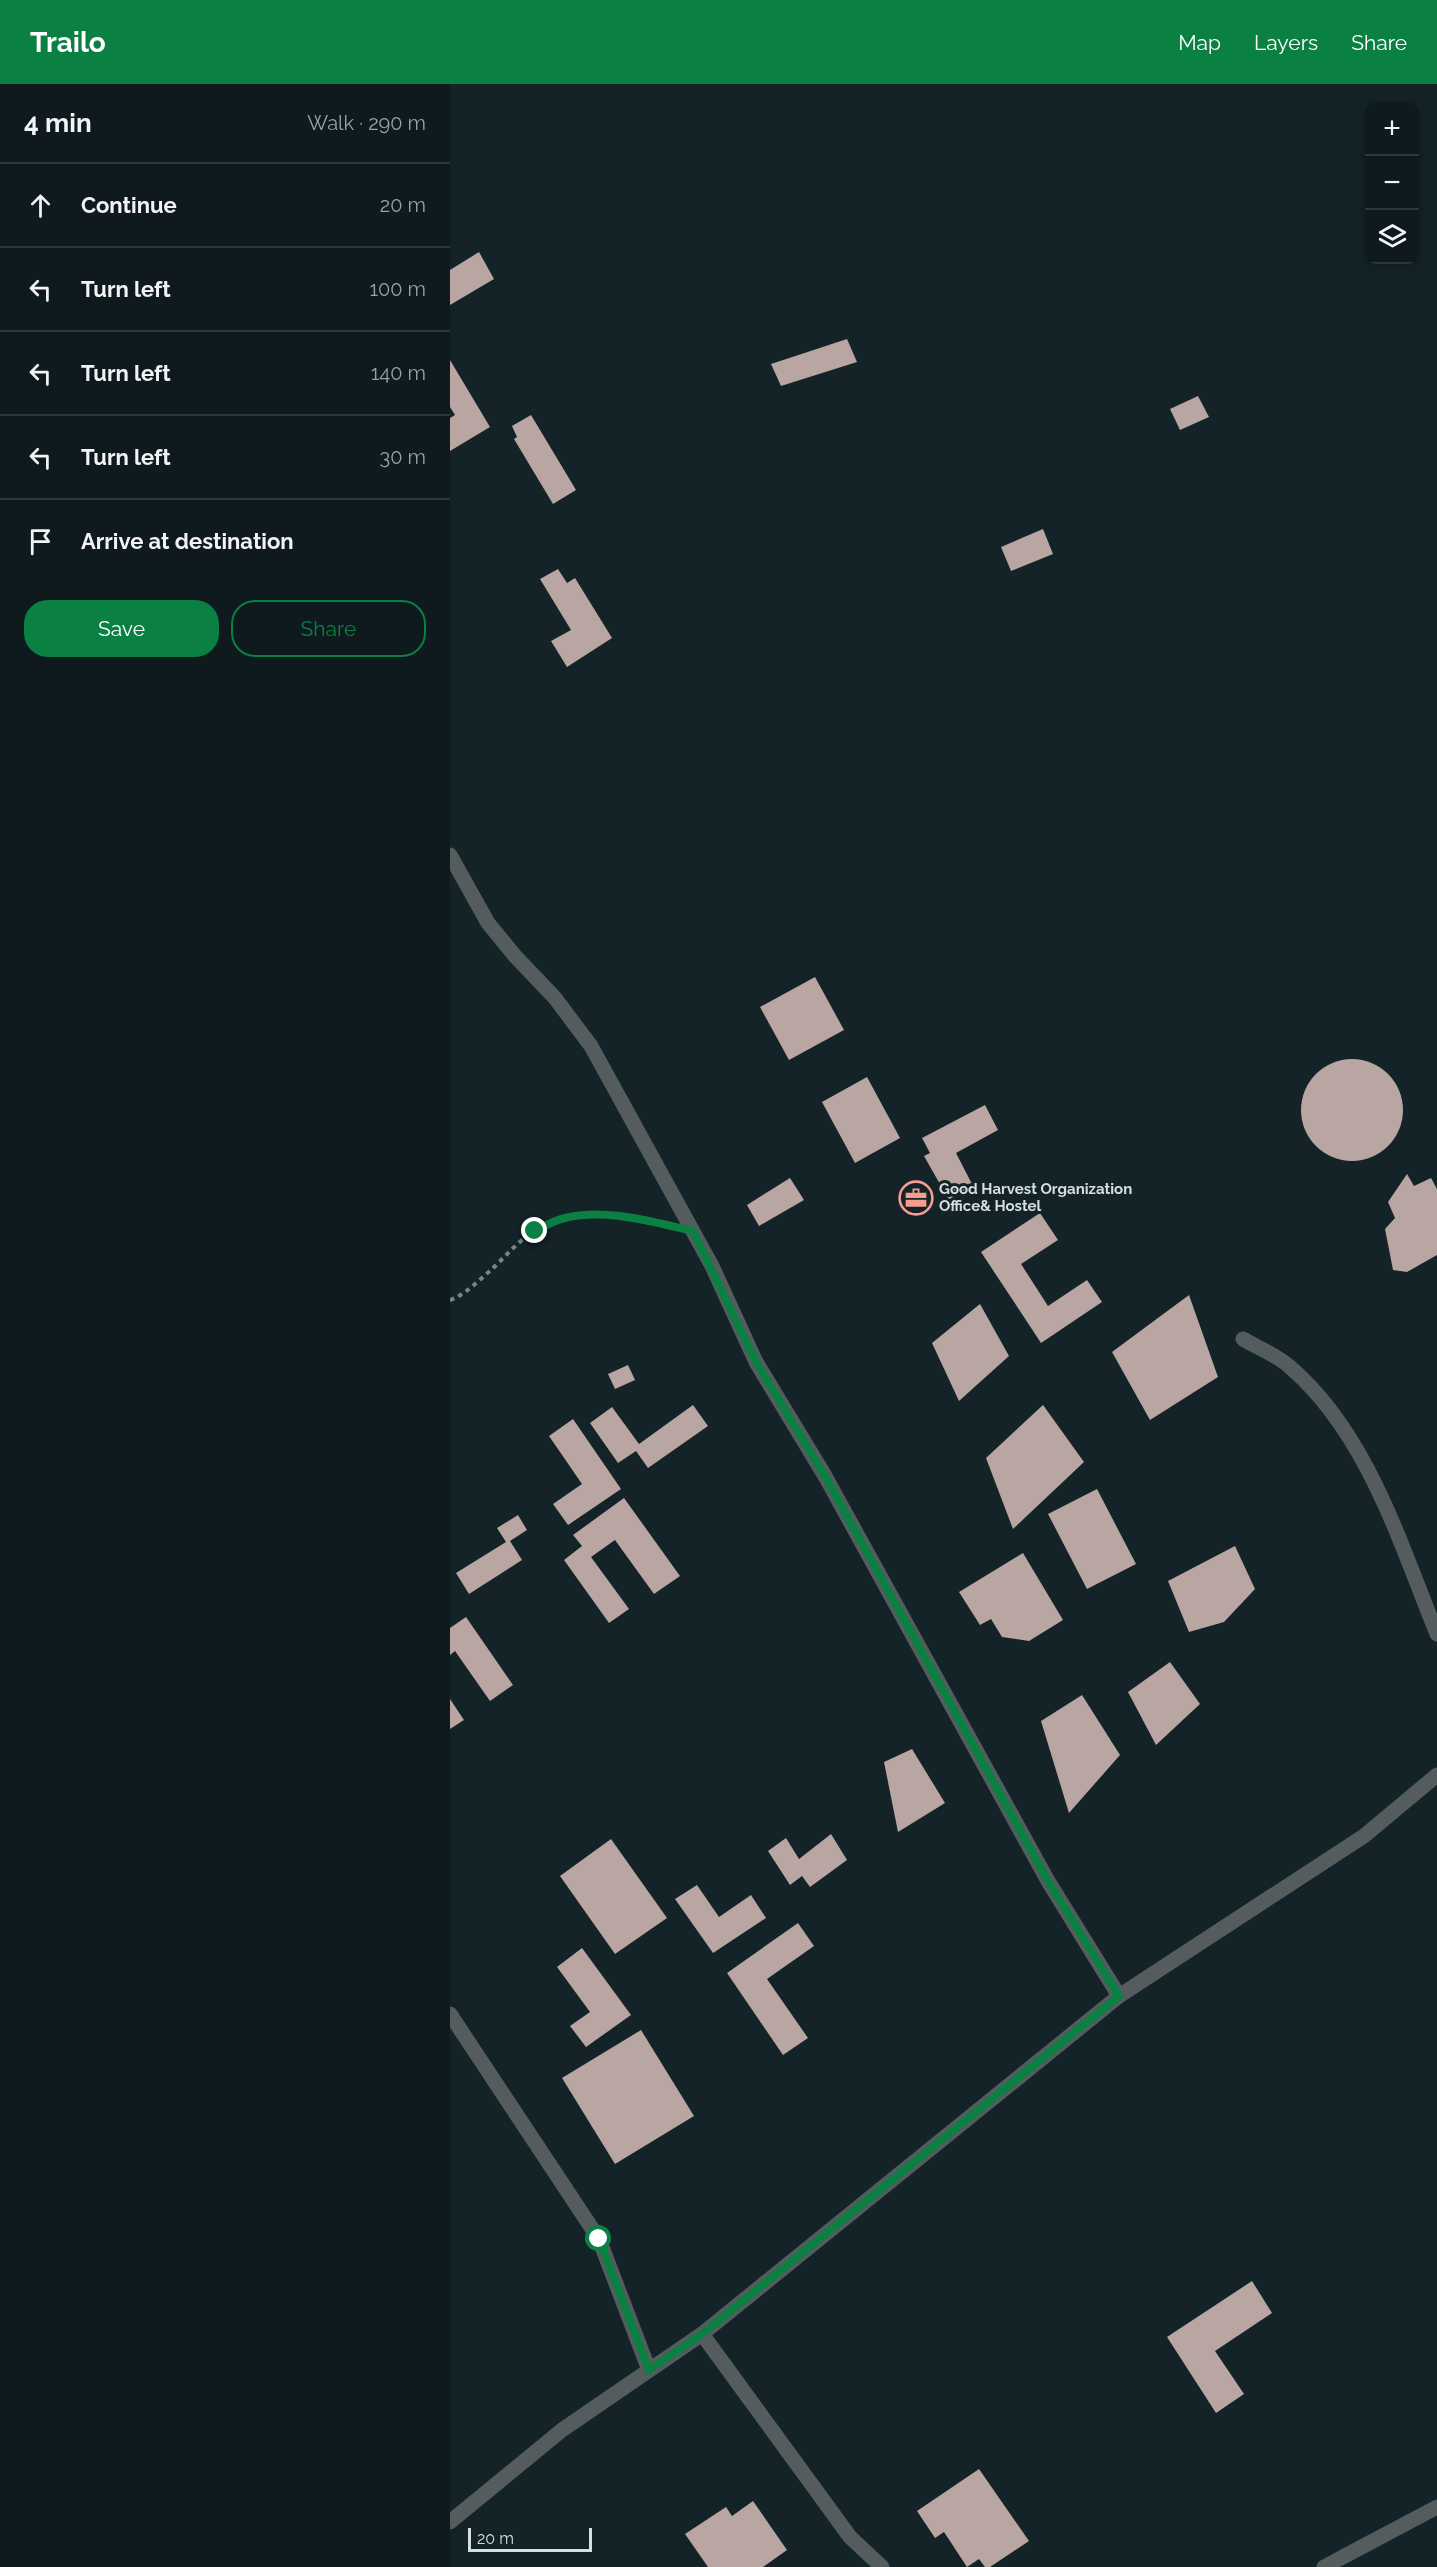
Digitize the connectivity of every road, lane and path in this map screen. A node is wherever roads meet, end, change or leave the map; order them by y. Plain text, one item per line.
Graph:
1 (450, 855) edge
2 (693, 1231) junction
3 (450, 1300) edge
4 (1243, 1339) dead end
5 (1437, 1634) edge
6 (1437, 1775) edge
7 (1119, 1996) junction
8 (450, 2014) edge
9 (702, 2334) junction
10 (649, 2370) junction
11 (1437, 2506) edge
12 (450, 2522) edge
13 (882, 2567) edge
14 (1324, 2567) edge

1 - 2 street
2 - 3 path
2 - 7 street
4 - 5 street
6 - 7 street
7 - 9 street
8 - 10 street
9 - 10 street
9 - 13 street
10 - 12 street
11 - 14 street

